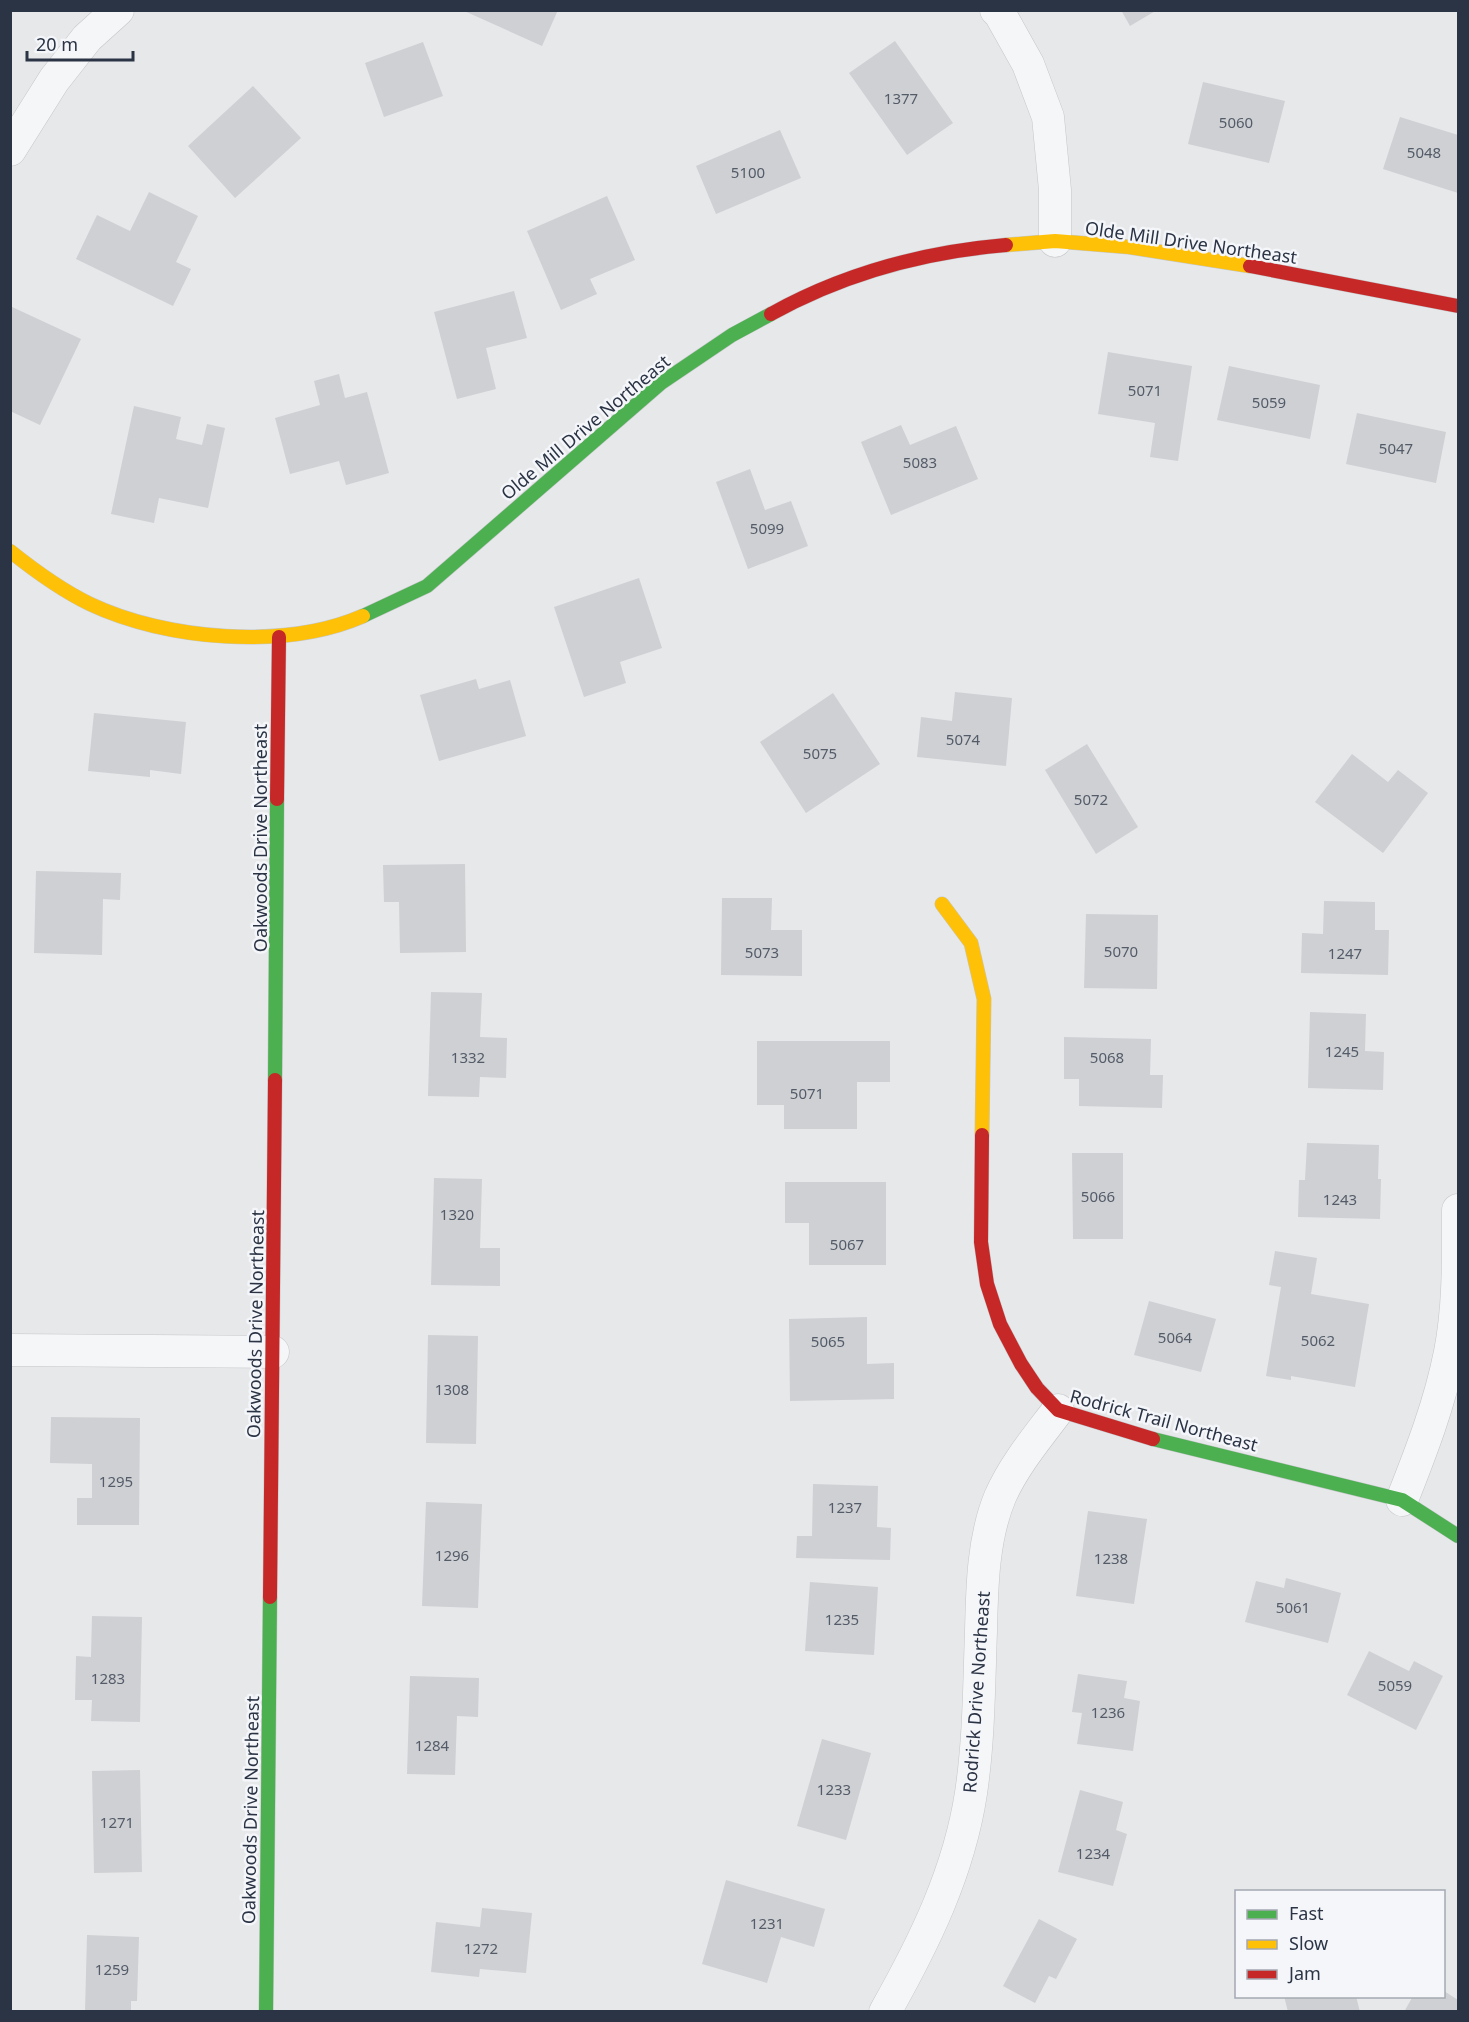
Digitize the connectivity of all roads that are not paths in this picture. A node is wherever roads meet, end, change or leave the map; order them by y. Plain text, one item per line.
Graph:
1 (118, 10) edge
2 (996, 10) edge
3 (10, 150) edge
4 (1055, 241) junction
5 (1458, 306) edge
6 (10, 551) edge
7 (279, 637) junction
8 (942, 904) dead end
9 (1458, 1210) edge
10 (10, 1350) edge
11 (273, 1352) junction
12 (1058, 1410) junction
13 (1402, 1500) junction
14 (1458, 1536) edge
15 (266, 2012) edge
16 (885, 2012) edge

1 - 3 street
2 - 4 street
4 - 5 street, Olde Mill Drive Northeast
4 - 7 street, Olde Mill Drive Northeast
6 - 7 street, Olde Mill Drive Northeast
7 - 11 street, Oakwoods Drive Northeast
8 - 12 street, Rodrick Trail Northeast
9 - 13 street
10 - 11 street
11 - 15 street, Oakwoods Drive Northeast
12 - 13 street, Rodrick Trail Northeast
12 - 16 street, Rodrick Drive Northeast
13 - 14 street, Rodrick Trail Northeast

